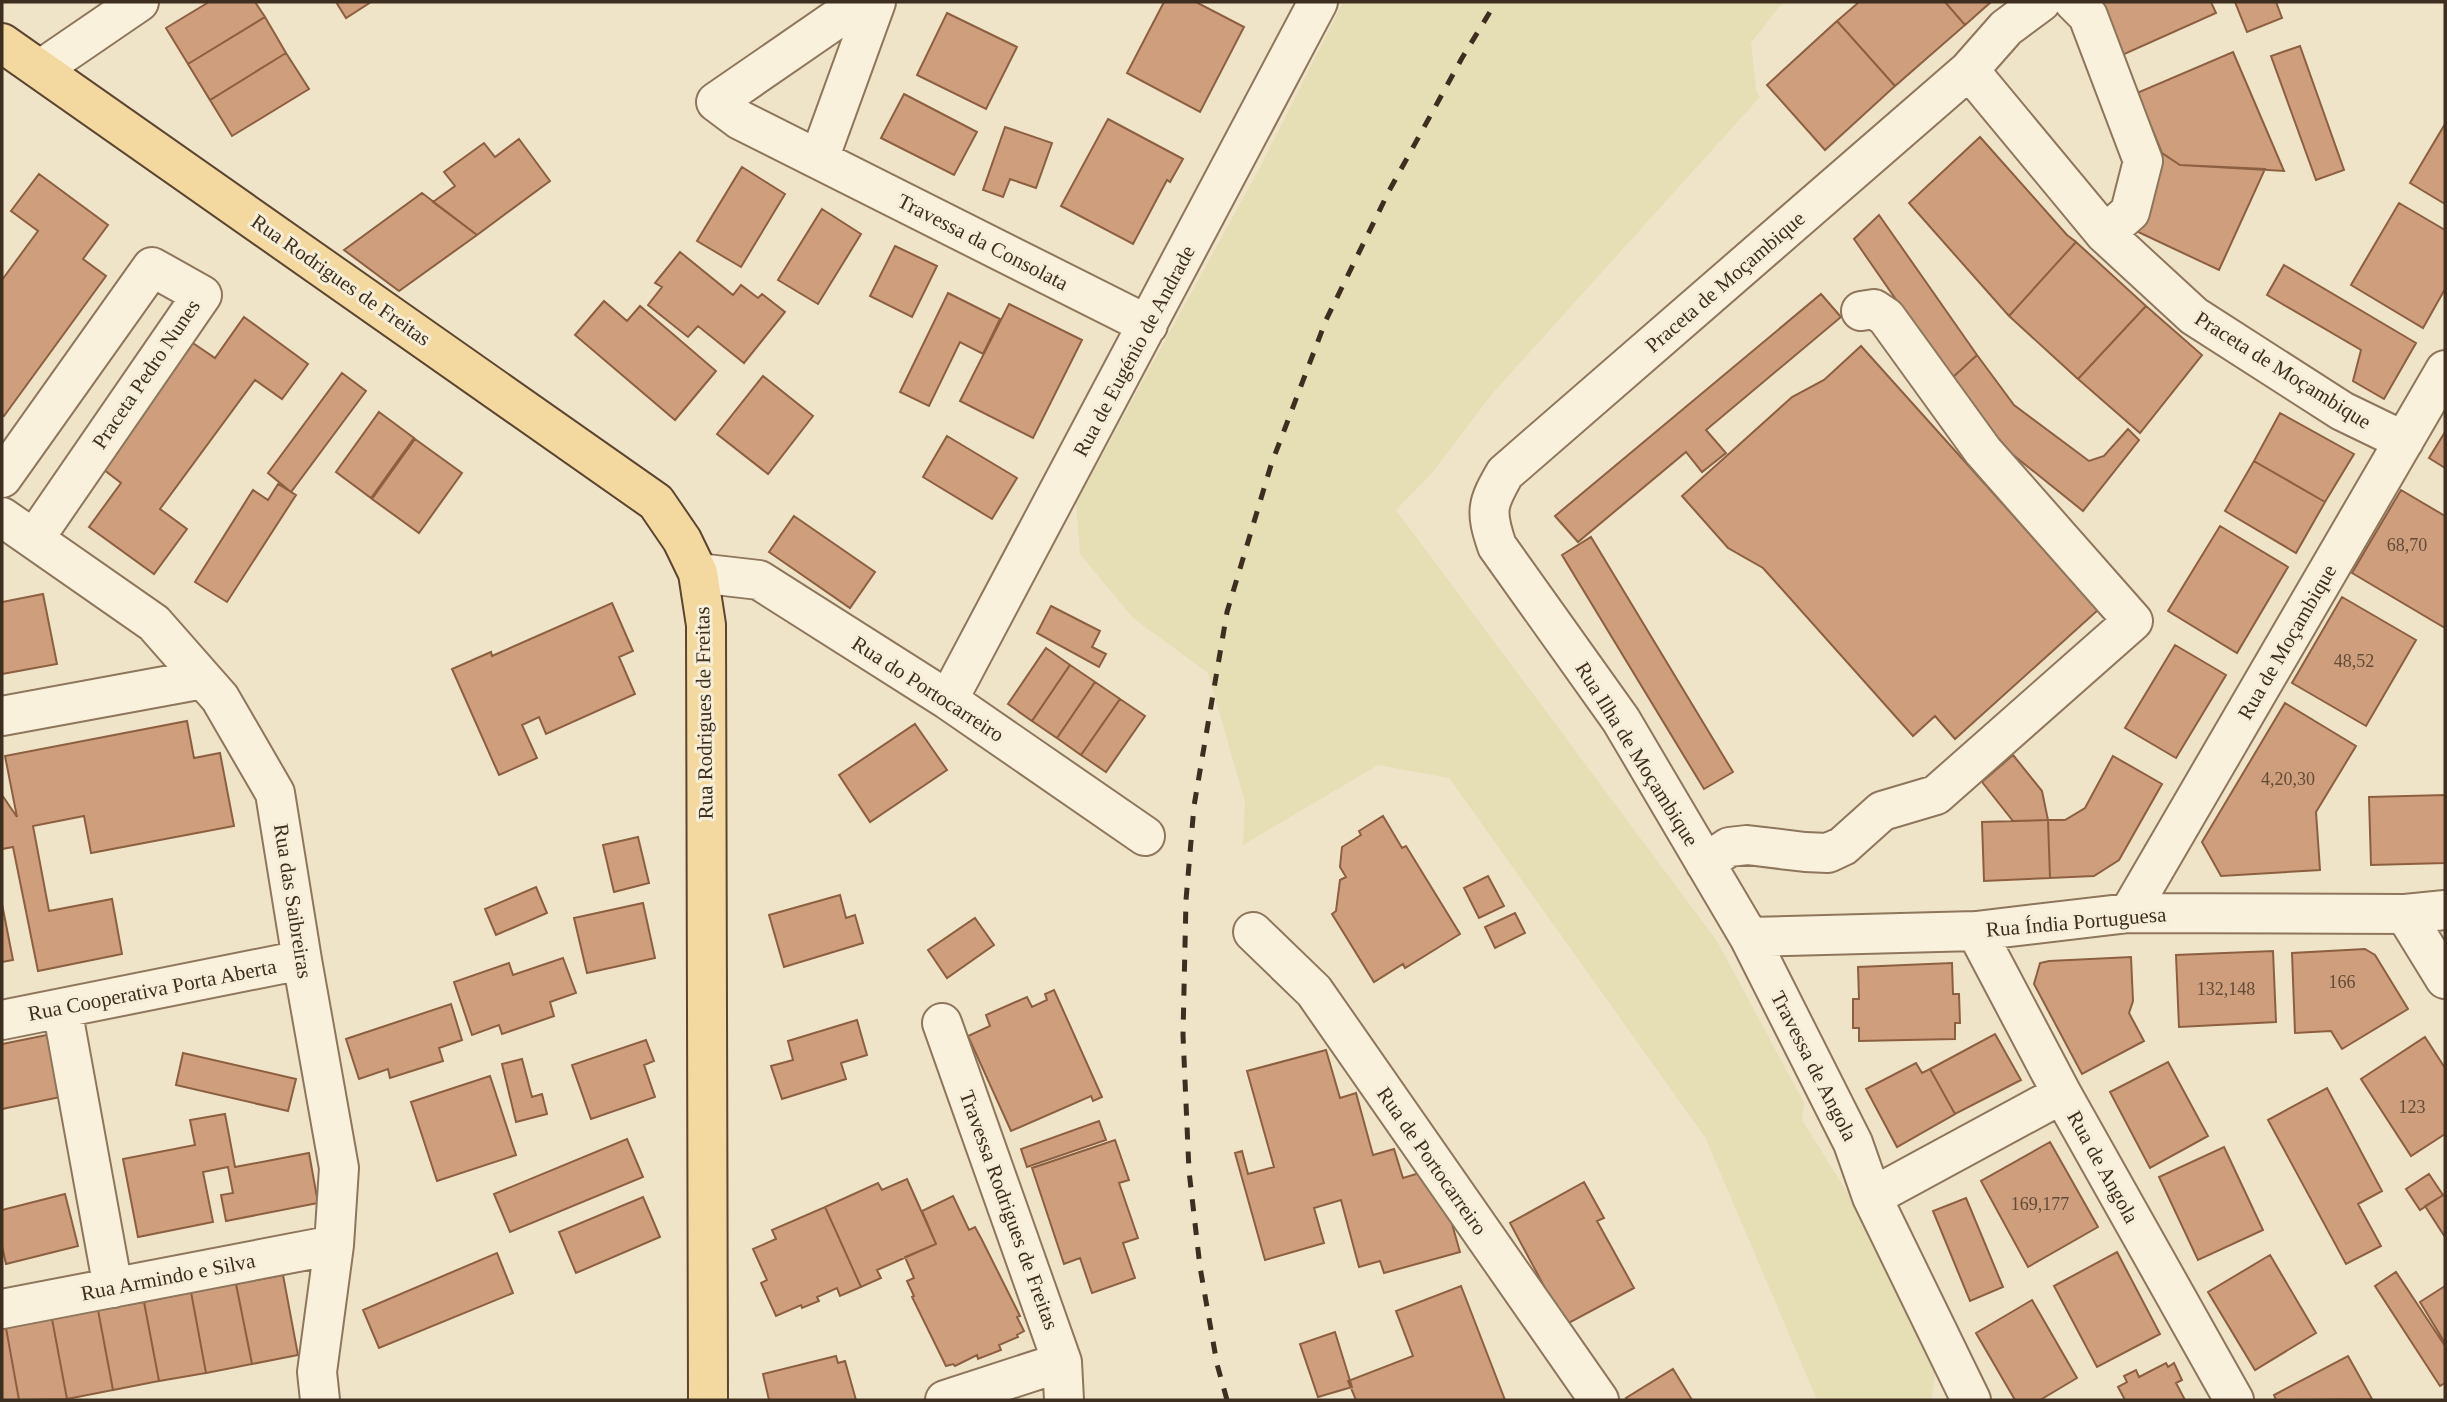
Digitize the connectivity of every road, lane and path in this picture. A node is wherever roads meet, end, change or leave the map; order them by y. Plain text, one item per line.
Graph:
1 (139, 2) edge
2 (861, 2) edge
3 (876, 2) edge
4 (1318, 2) edge
5 (2041, 2) edge
6 (2074, 2) edge
7 (2, 43) edge
8 (41, 69) junction
9 (1969, 70) junction
10 (819, 159) junction
11 (2105, 234) junction
12 (1861, 312) dead end
13 (1148, 325) junction
14 (2445, 370) edge
15 (2404, 442) junction
16 (2, 478) edge
17 (1490, 500) joint
18 (2, 517) edge
19 (34, 539) junction
20 (698, 573) junction
21 (203, 679) junction
22 (948, 700) junction
23 (2, 716) edge
24 (1145, 836) dead end
25 (1705, 863) junction
26 (2445, 910) edge
27 (2129, 914) junction
28 (2405, 914) junction
29 (1976, 931) junction
30 (1253, 932) dead end
31 (1749, 937) junction
32 (302, 960) junction
33 (2445, 979) edge
34 (62, 1007) junction
35 (2, 1020) edge
36 (942, 1023) dead end
37 (2062, 1094) junction
38 (1872, 1197) junction
39 (334, 1245) junction
40 (113, 1288) junction
41 (2, 1309) edge
42 (1062, 1362) junction
43 (320, 1400) edge
44 (708, 1400) edge
45 (945, 1400) edge
46 (1064, 1400) edge
47 (1599, 1400) edge
48 (1971, 1400) edge
49 (2234, 1400) edge

1 - 8 street
2 - 10 street, Travessa da Consolata
3 - 10 street
4 - 13 street, Rua de Eugénio de Andrade
5 - 9 street, Praceta de Moçambique
6 - 11 street
7 - 8 main road, Rua Rodrigues de Freitas
8 - 20 main road, Rua Rodrigues de Freitas
9 - 11 street, Praceta de Moçambique
9 - 17 street, Praceta de Moçambique
10 - 13 street, Travessa da Consolata
11 - 15 street, Praceta de Moçambique
12 - 25 street
13 - 22 street, Rua de Eugénio de Andrade
14 - 15 street, Rua de Moçambique
15 - 27 street, Rua de Moçambique
16 - 19 street, Praceta Pedro Nunes
17 - 25 street, Rua Ilha de Moçambique
18 - 19 street, Rua das Saibreiras
19 - 21 street, Rua das Saibreiras
20 - 22 street, Rua do Portocarreiro
20 - 44 main road, Rua Rodrigues de Freitas
21 - 23 street
21 - 32 street, Rua das Saibreiras
22 - 24 street, Rua do Portocarreiro
25 - 31 street, Rua Ilha de Moçambique
26 - 28 street, Rua Índia Portuguesa
27 - 28 street, Rua Índia Portuguesa
27 - 29 street, Rua Índia Portuguesa
28 - 33 street
29 - 31 street, Rua Índia Portuguesa
29 - 37 street, Rua de Angola
30 - 47 street, Rua de Portocarreiro
31 - 38 street, Travessa de Angola
32 - 34 street, Rua Cooperativa Porta Aberta
32 - 39 street, Rua das Saibreiras
34 - 35 street, Rua Cooperativa Porta Aberta
34 - 40 street
36 - 42 street, Travessa Rodrigues de Freitas
37 - 38 street
37 - 49 street, Rua de Angola
38 - 48 street, Travessa de Angola
39 - 40 street, Rua Armindo e Silva
39 - 43 street, Rua das Saibreiras
40 - 41 street, Rua Armindo e Silva
42 - 45 street
42 - 46 street, Travessa Rodrigues de Freitas

